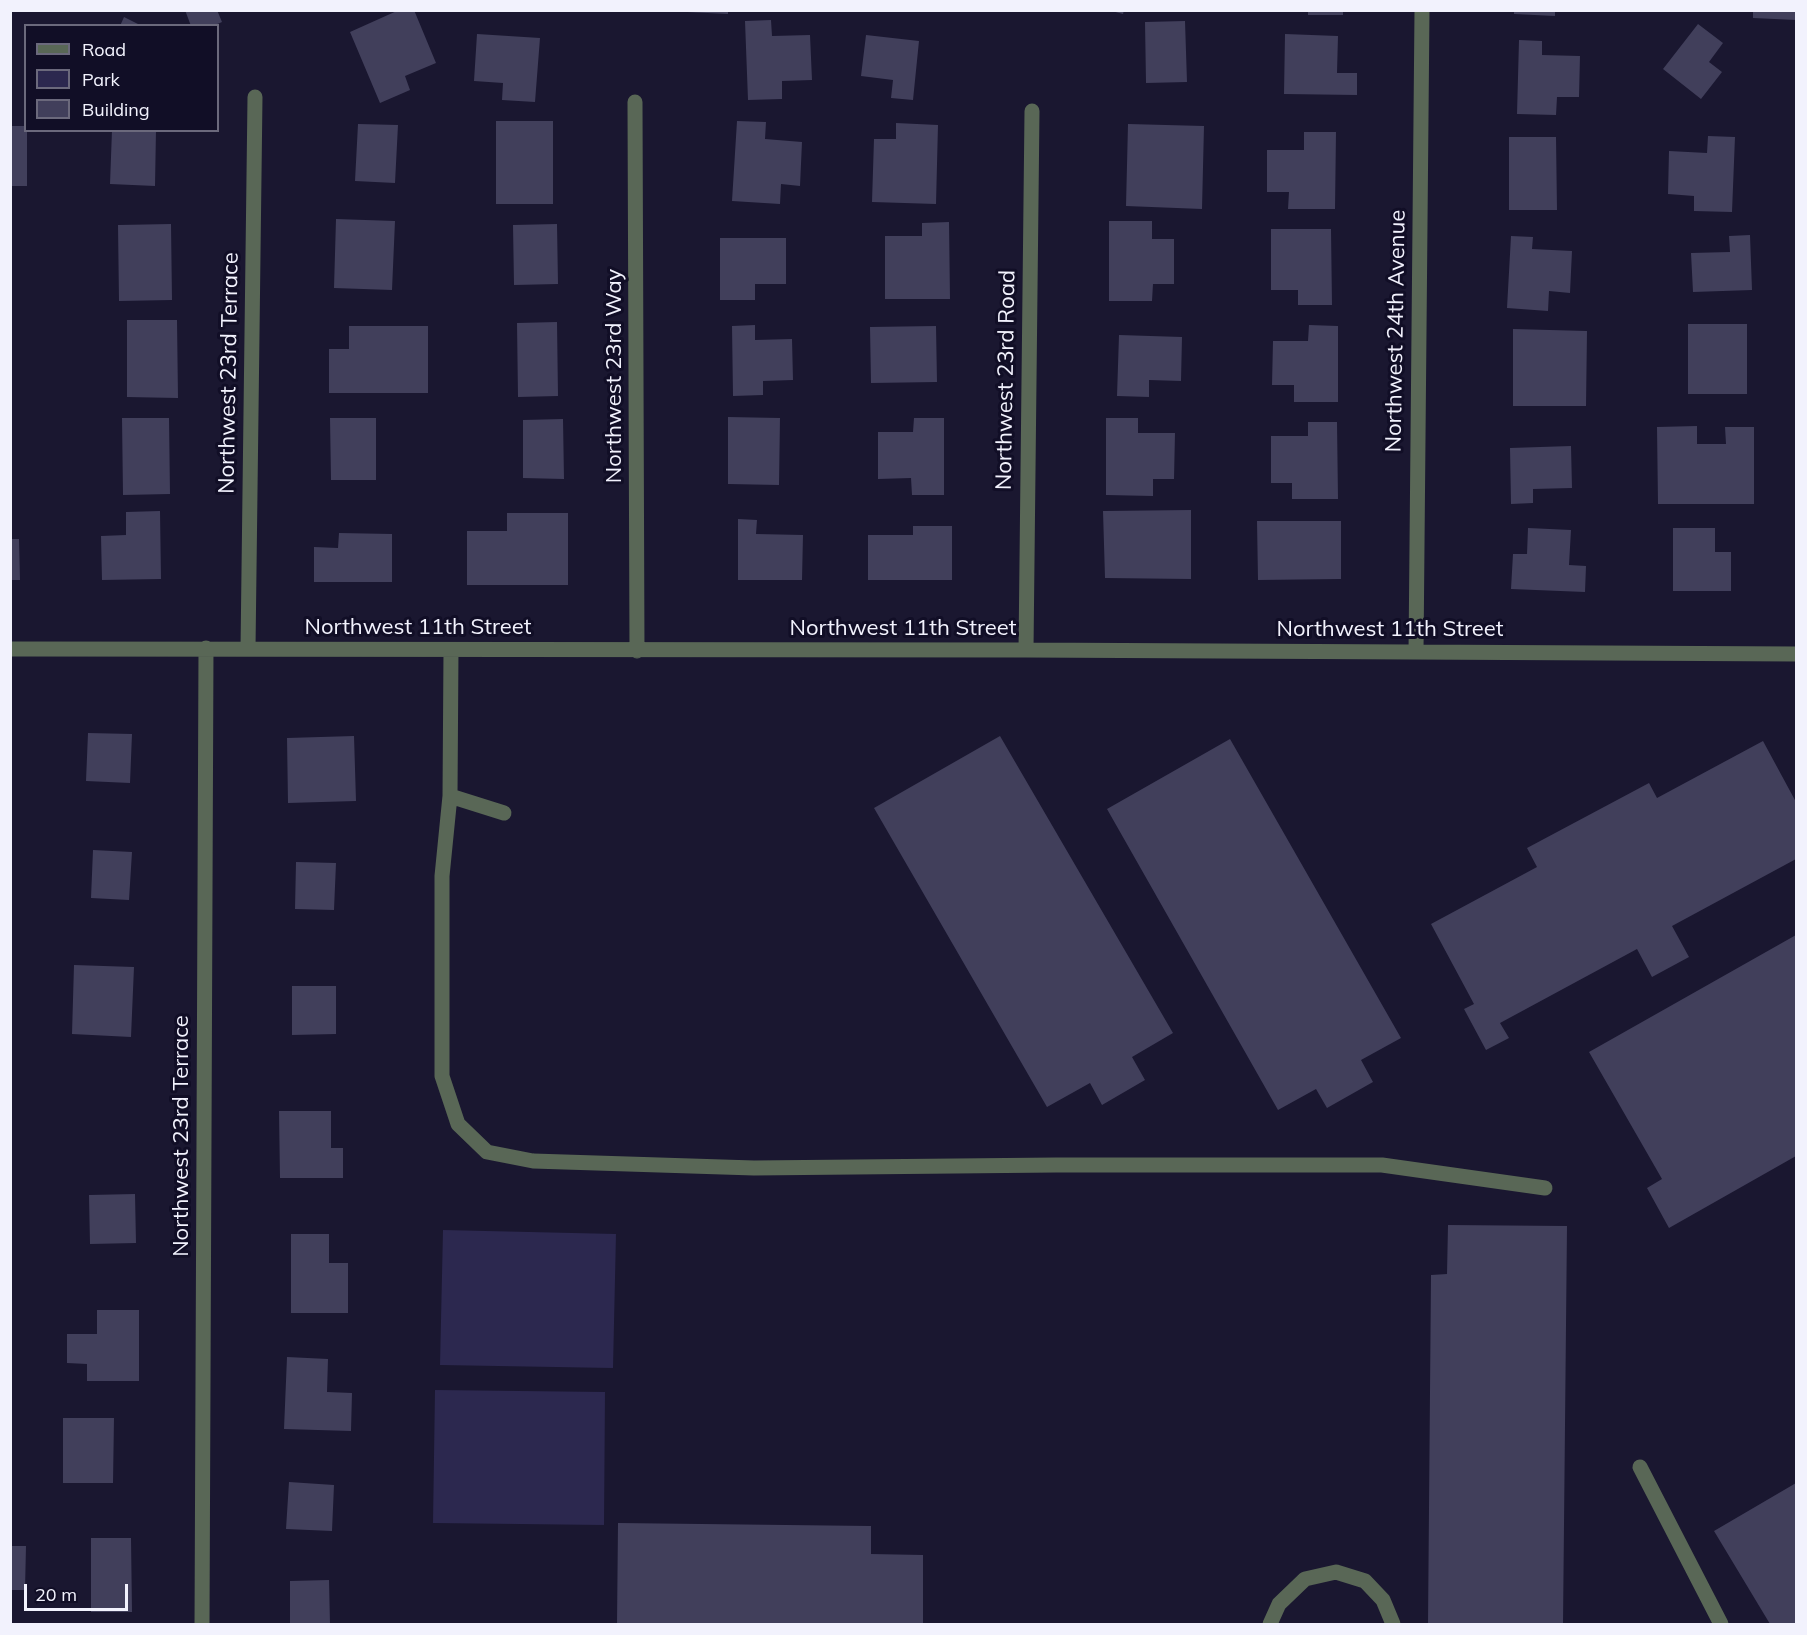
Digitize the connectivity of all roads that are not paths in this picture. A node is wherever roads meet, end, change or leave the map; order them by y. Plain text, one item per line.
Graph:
1 (1422, 10) edge
2 (255, 97) dead end
3 (636, 102) dead end
4 (1032, 111) dead end
5 (206, 648) junction
6 (10, 649) edge
7 (248, 649) junction
8 (451, 650) junction
9 (1026, 650) junction
10 (637, 651) junction
11 (1416, 652) junction
12 (1797, 654) edge
13 (450, 796) junction
14 (504, 813) dead end
15 (1545, 1188) dead end
16 (1640, 1467) dead end
17 (202, 1624) edge
18 (1270, 1624) edge
19 (1394, 1624) edge
20 (1721, 1624) edge

1 - 11 street, Northwest 24th Avenue
2 - 7 street, Northwest 23rd Terrace
3 - 10 street, Northwest 23rd Way
4 - 9 street, Northwest 23rd Road
5 - 6 street, Northwest 11th Street
5 - 7 street, Northwest 11th Street
5 - 17 street, Northwest 23rd Terrace
7 - 8 street, Northwest 11th Street
8 - 10 street, Northwest 11th Street
8 - 13 street
9 - 10 street, Northwest 11th Street
9 - 11 street, Northwest 11th Street
11 - 12 street, Northwest 11th Street
13 - 14 street
13 - 15 street
16 - 20 street
18 - 19 street

